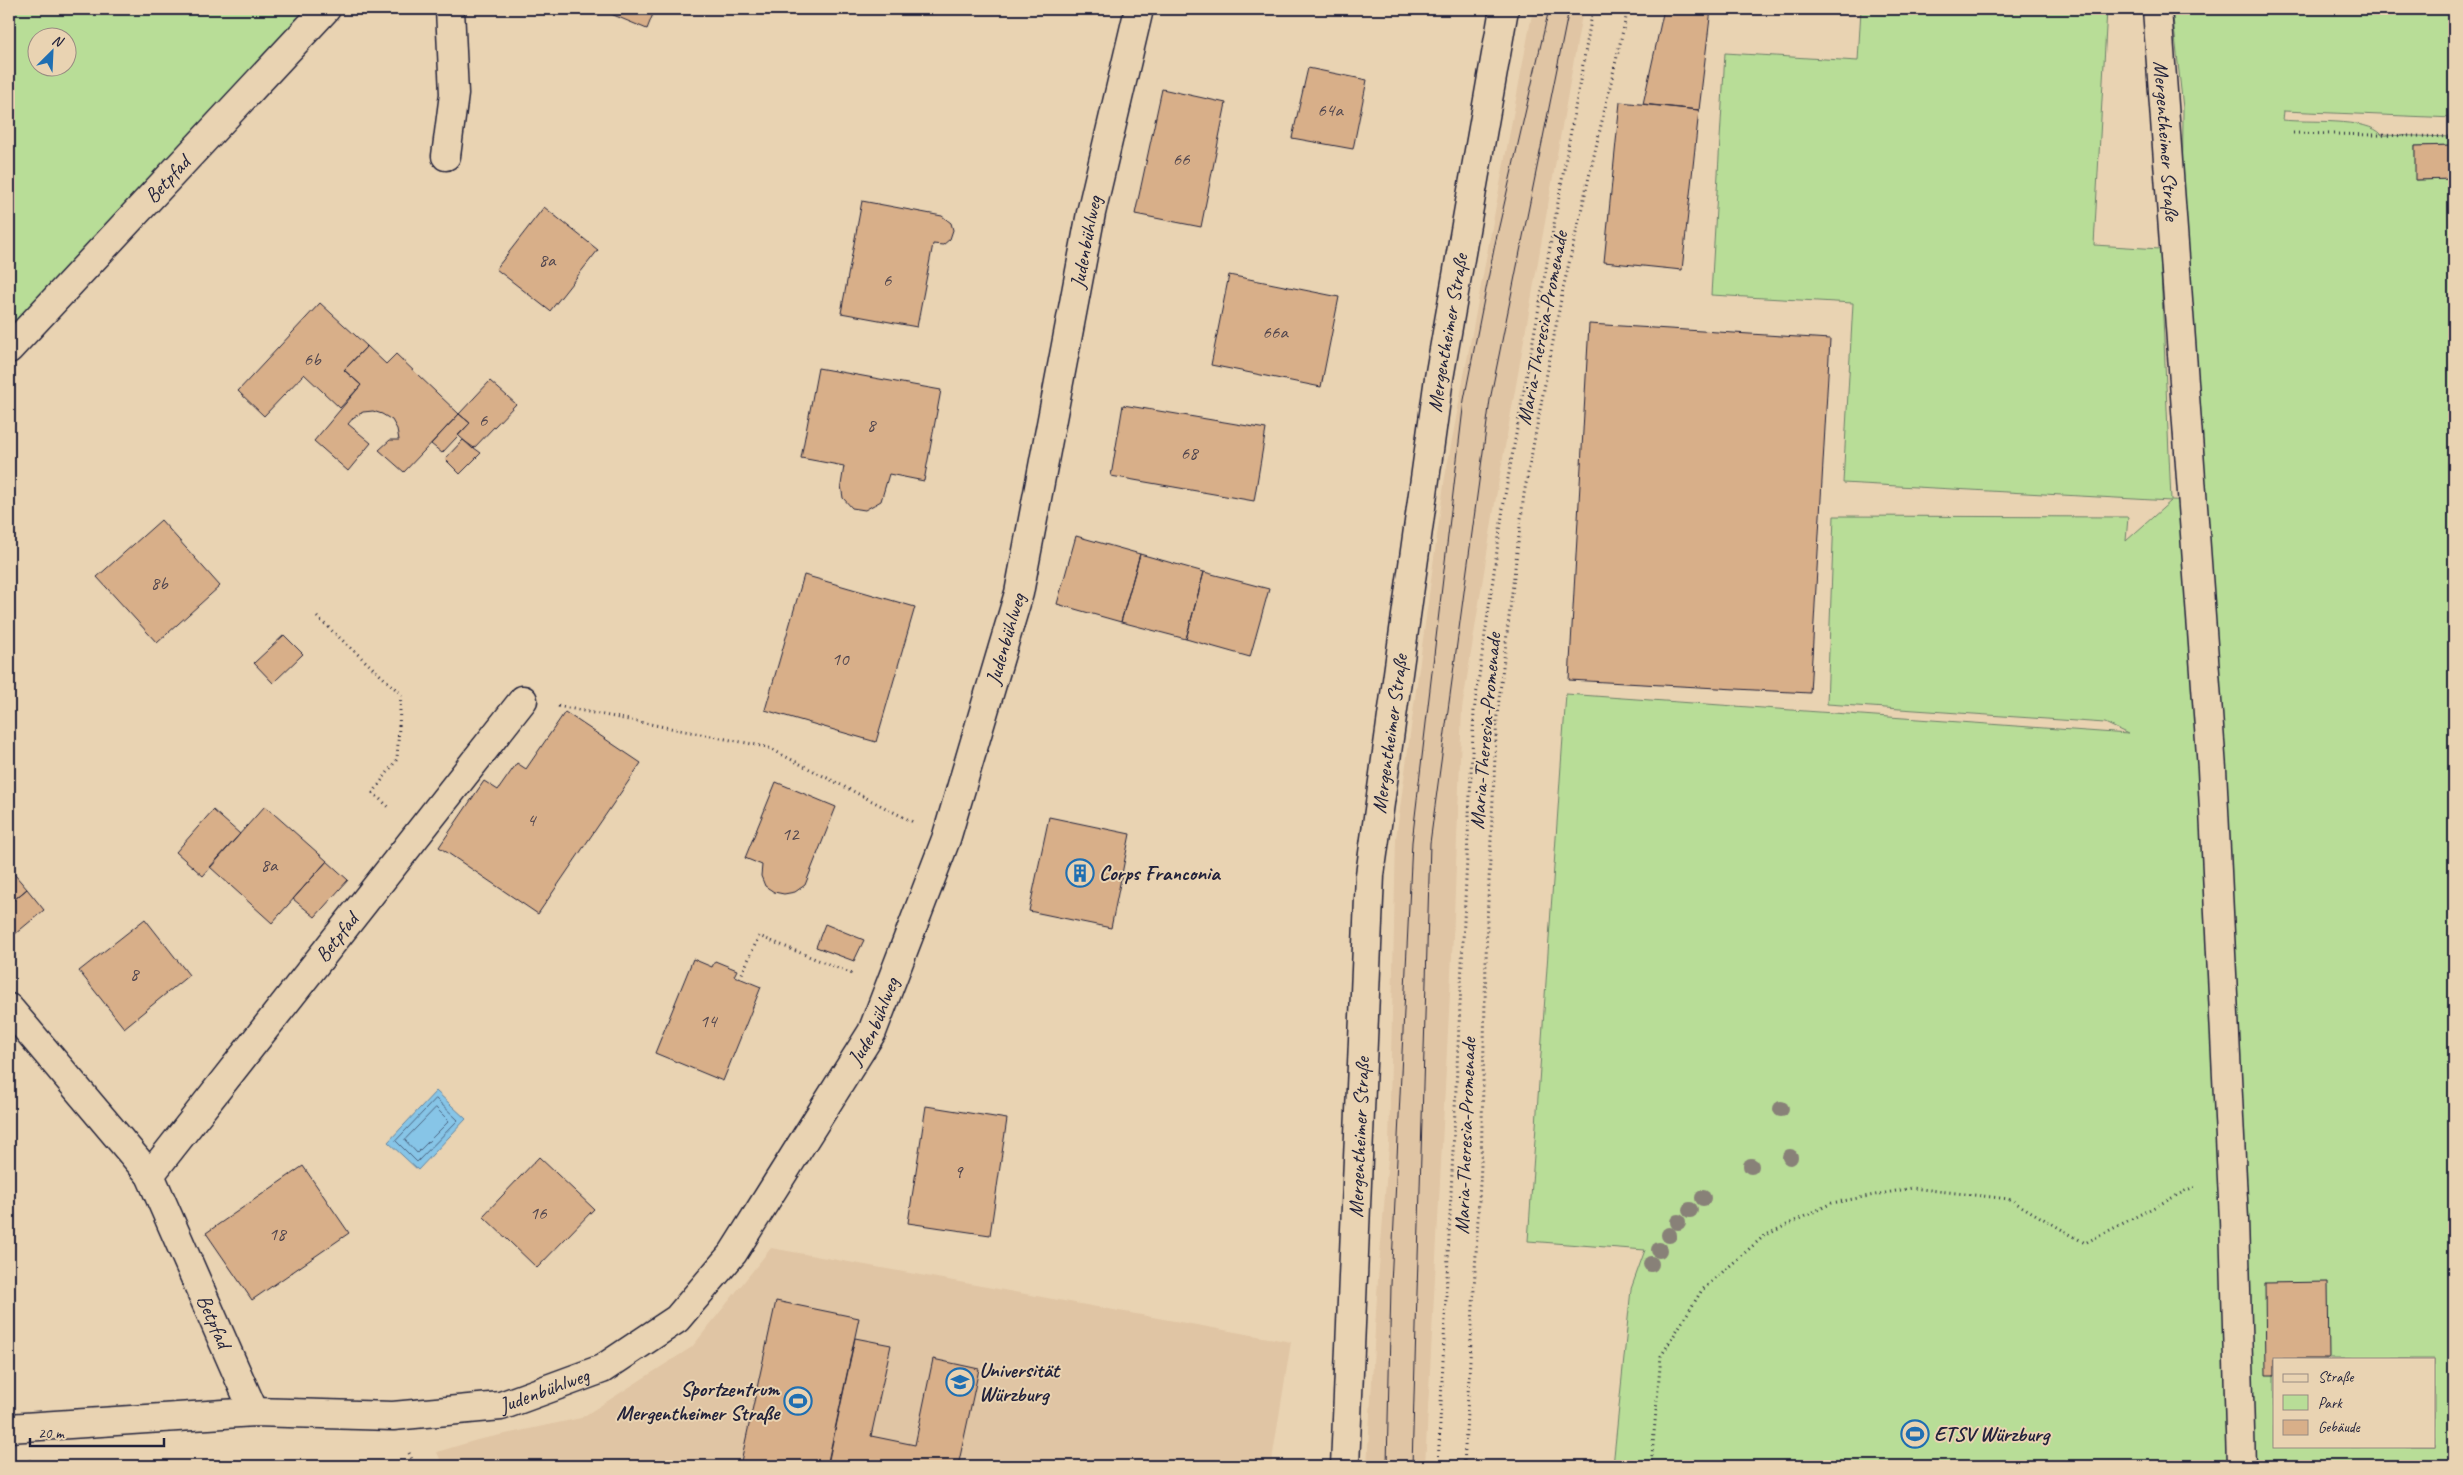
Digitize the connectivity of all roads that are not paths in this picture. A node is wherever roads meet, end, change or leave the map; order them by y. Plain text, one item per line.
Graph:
1 (326, 9) edge
2 (450, 9) edge
3 (1139, 9) edge
4 (1504, 9) edge
5 (2157, 9) edge
6 (446, 156) dead end
7 (9, 349) edge
8 (523, 700) road end
9 (9, 1008) edge
10 (150, 1175) junction
11 (254, 1412) junction
12 (9, 1428) edge
13 (1345, 1466) edge
14 (2240, 1466) edge

1 - 7 street, Betpfad
2 - 6 street
3 - 11 street, Judenbühlweg
4 - 13 street, Mergentheimer Straße
5 - 14 street, Mergentheimer Straße
8 - 10 street, Betpfad
9 - 10 street, Betpfad
10 - 11 street, Betpfad
11 - 12 street, Judenbühlweg

